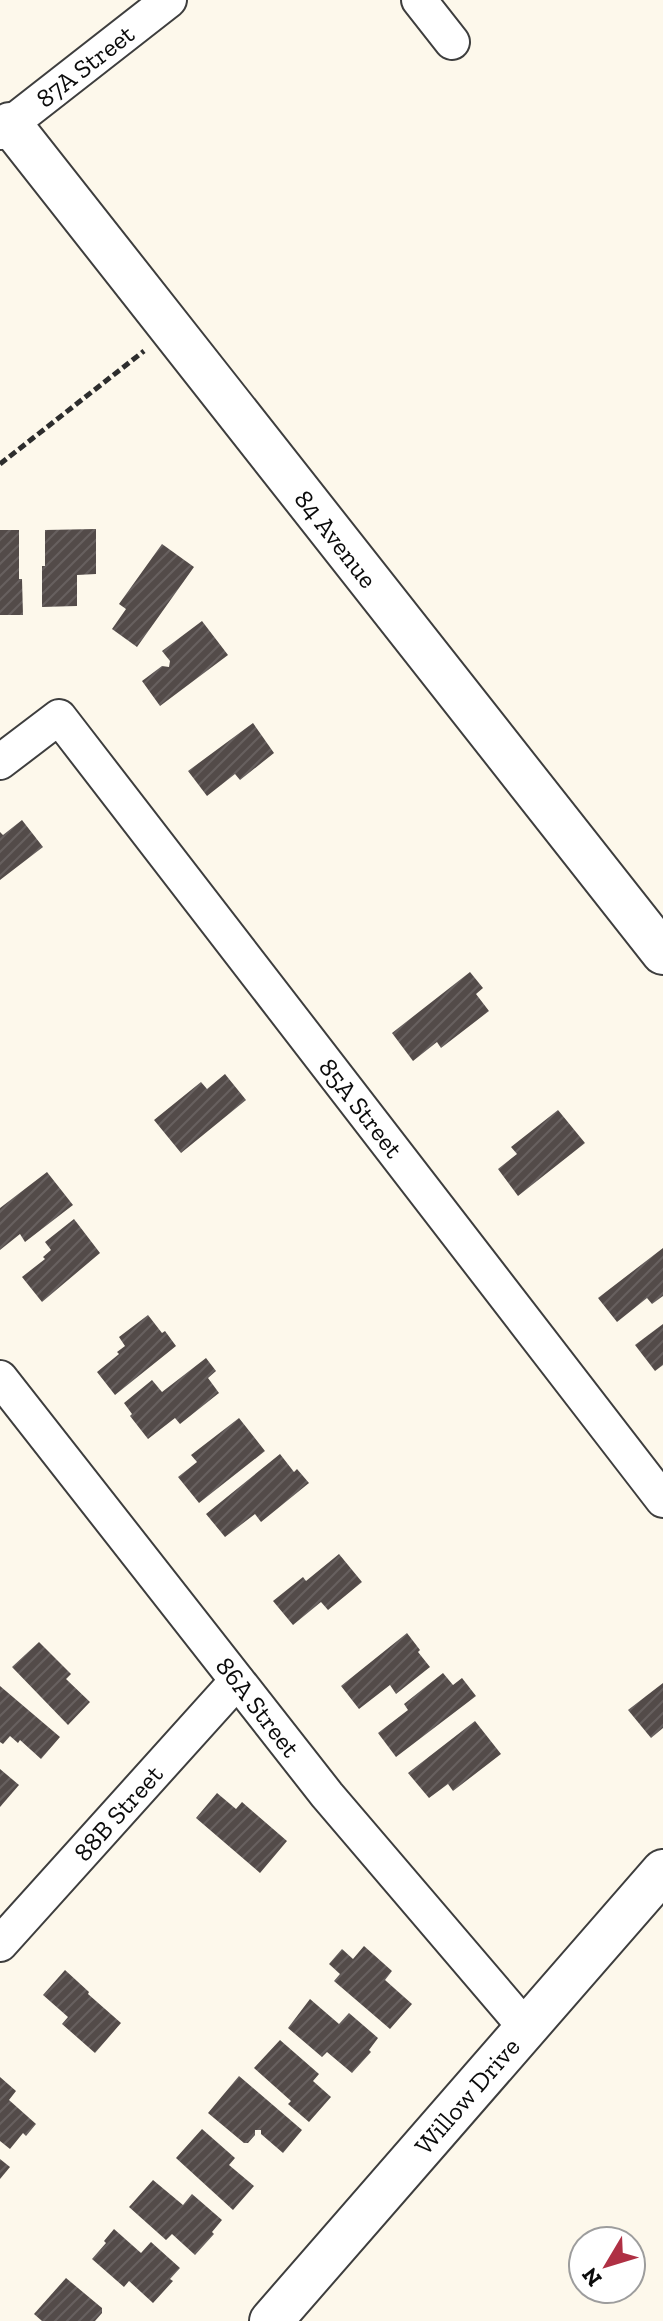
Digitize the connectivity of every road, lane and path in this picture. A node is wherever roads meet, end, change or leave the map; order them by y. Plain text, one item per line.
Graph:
1 (169, 0) edge
2 (419, 0) edge
3 (452, 42) dead end
4 (5, 128) edge
5 (109, 378) dead end
6 (0, 464) edge
7 (0, 762) edge
8 (663, 953) edge
9 (0, 1378) edge
10 (663, 1500) edge
11 (237, 1681) junction
12 (663, 1871) edge
13 (0, 1944) edge
14 (526, 2028) junction
15 (271, 2321) edge

1 - 4 street, 87A Street
2 - 3 street
4 - 8 street, 84 Avenue
5 - 6 path
7 - 10 street, 85A Street
9 - 11 street, 86A Street
11 - 13 street, 88B Street
11 - 14 street, 86A Street
12 - 14 street, Willow Drive
14 - 15 street, Willow Drive

